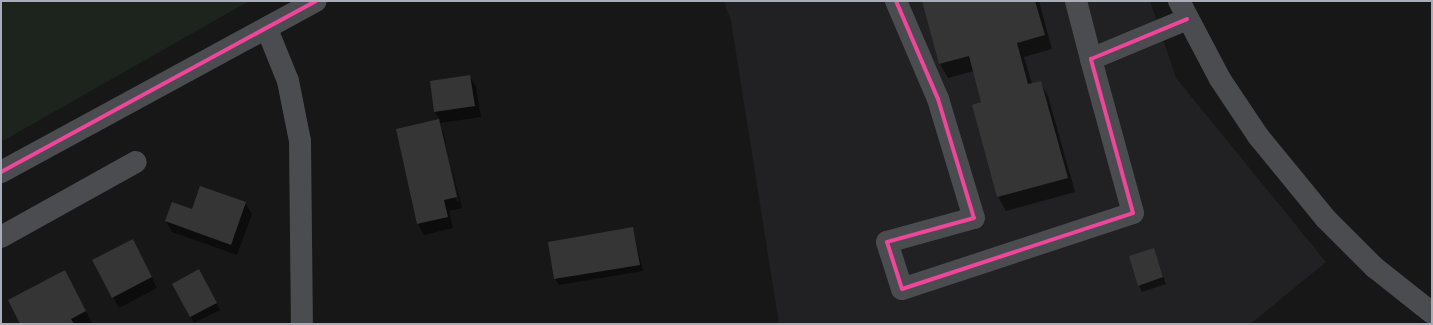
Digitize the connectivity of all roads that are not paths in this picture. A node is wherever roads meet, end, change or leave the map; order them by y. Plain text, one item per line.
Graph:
1 (316, 1) edge
2 (896, 1) edge
3 (1076, 1) edge
4 (1183, 10) edge
5 (267, 29) junction
6 (1091, 59) junction
7 (136, 162) dead end
8 (1, 172) edge
9 (1, 237) edge
10 (1432, 313) edge
11 (302, 324) edge

1 - 5 street
2 - 6 street
3 - 6 street
4 - 6 street
4 - 10 street
5 - 8 street
5 - 11 street
7 - 9 street

